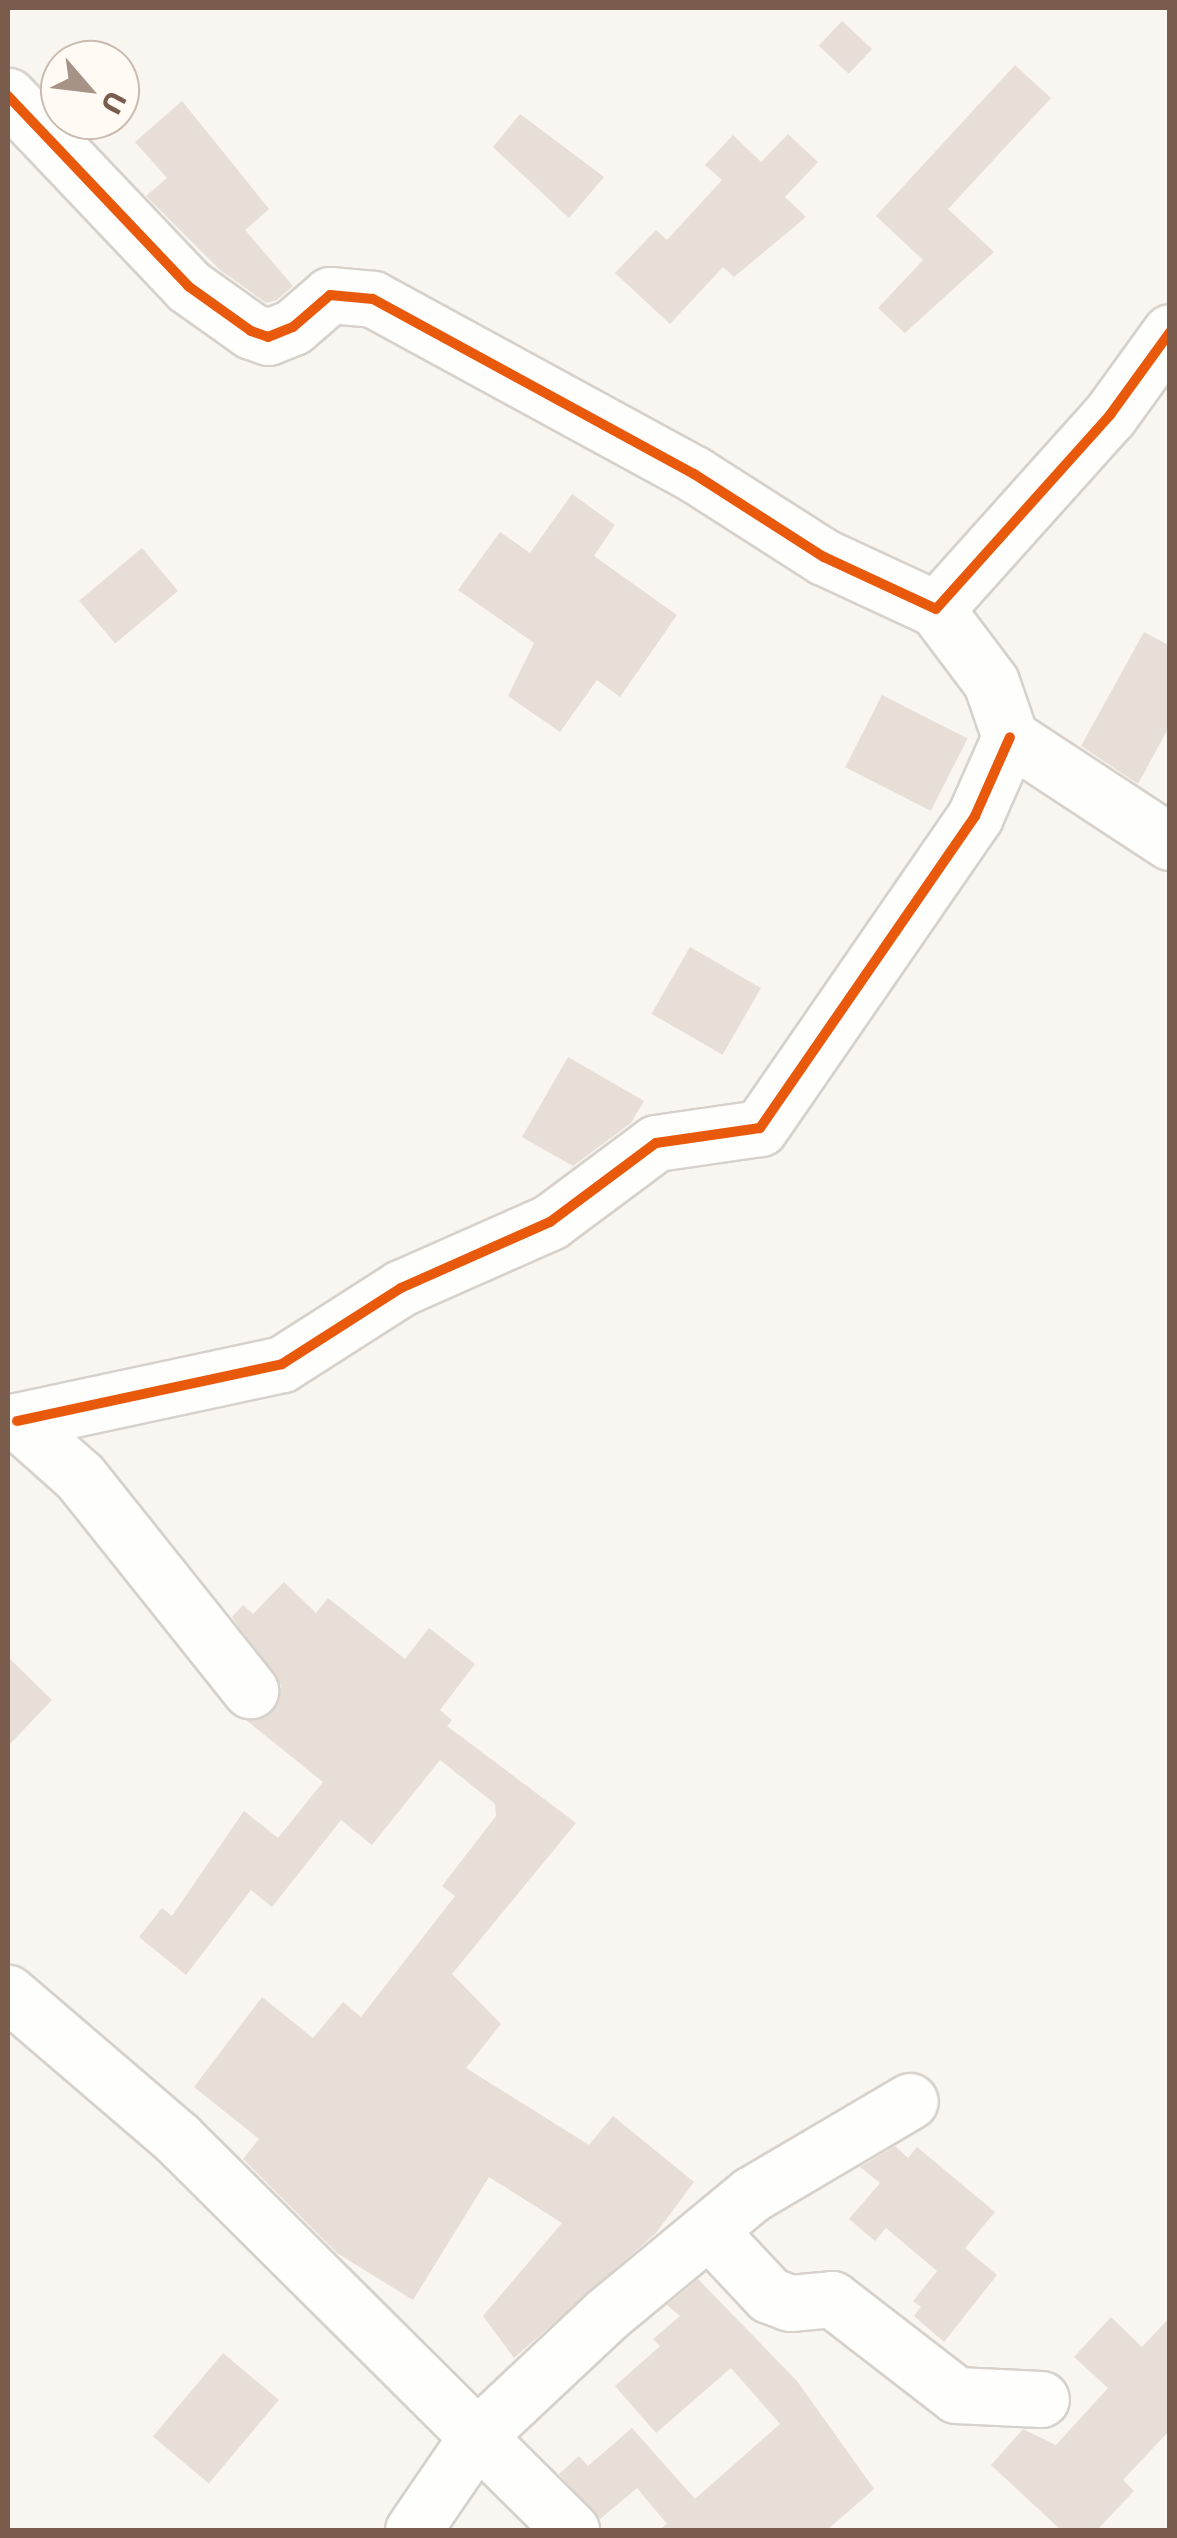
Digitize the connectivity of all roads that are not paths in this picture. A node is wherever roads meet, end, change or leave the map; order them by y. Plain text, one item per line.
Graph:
1 (8, 96) edge
2 (1164, 351) edge
3 (936, 608) junction
4 (1010, 737) junction
5 (1170, 842) edge
6 (11, 1424) edge
7 (250, 1690) dead end
8 (8, 1993) edge
9 (910, 2101) dead end
10 (708, 2230) junction
11 (1041, 2399) dead end
12 (478, 2435) junction
13 (413, 2530) edge
14 (571, 2530) edge

1 - 3 street
2 - 3 street
3 - 4 street
4 - 5 street
4 - 6 street
6 - 7 street
8 - 12 street
9 - 10 street
10 - 11 street
10 - 12 street
12 - 13 street
12 - 14 street

